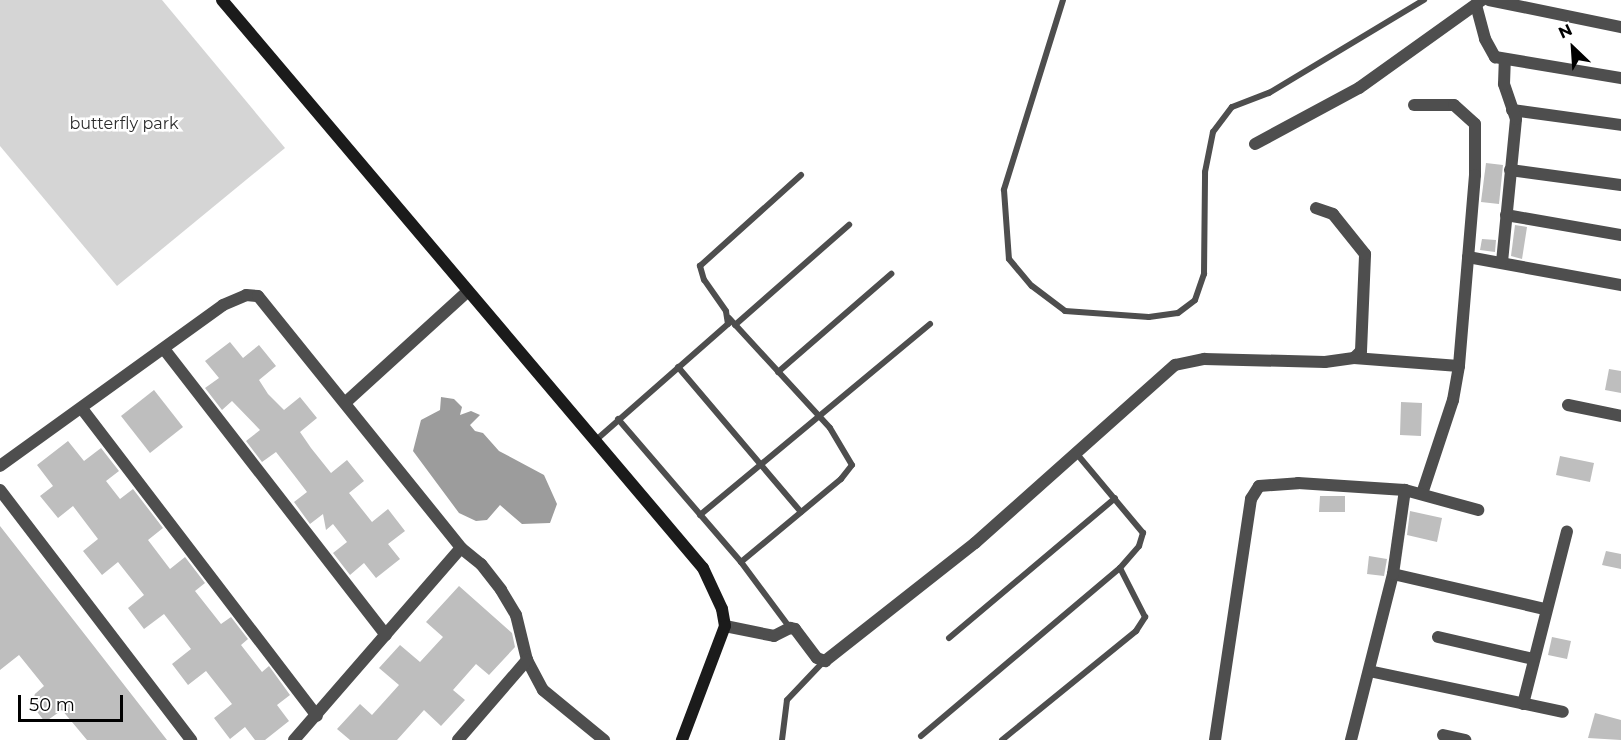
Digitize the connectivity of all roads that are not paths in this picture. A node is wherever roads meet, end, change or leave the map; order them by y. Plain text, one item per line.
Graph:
1 (222, 0) edge
2 (1063, 0) edge
3 (1424, 0) edge
4 (1489, 0) edge
5 (1479, 2) edge
6 (1621, 27) edge
7 (1505, 59) junction
8 (1621, 78) edge
9 (1414, 105) dead end
10 (1512, 110) junction
11 (1621, 125) edge
12 (1256, 144) dead end
13 (1510, 170) junction
14 (801, 175) dead end
15 (1621, 185) edge
16 (1316, 208) dead end
17 (1506, 215) junction
18 (849, 225) dead end
19 (1621, 235) edge
20 (1468, 257) junction
21 (1502, 262) junction
22 (891, 274) dead end
23 (1621, 285) edge
24 (468, 291) junction
25 (729, 318) junction
26 (930, 324) dead end
27 (735, 325) junction
28 (164, 349) junction
29 (1354, 358) junction
30 (1459, 366) junction
31 (678, 367) junction
32 (778, 372) junction
33 (346, 402) junction
34 (1568, 405) dead end
35 (83, 410) junction
36 (818, 415) junction
37 (1621, 416) edge
38 (618, 419) junction
39 (596, 440) junction
40 (1077, 454) junction
41 (760, 465) junction
42 (0, 466) edge
43 (0, 490) edge
44 (1405, 490) junction
45 (1422, 494) junction
46 (1115, 498) junction
47 (1478, 510) dead end
48 (801, 512) junction
49 (700, 515) junction
50 (1567, 532) dead end
51 (461, 548) junction
52 (741, 562) junction
53 (1120, 568) junction
54 (1393, 574) junction
55 (1545, 609) junction
56 (725, 626) junction
57 (790, 628) junction
58 (386, 635) junction
59 (1438, 637) dead end
60 (949, 638) dead end
61 (1533, 659) junction
62 (527, 660) junction
63 (825, 661) junction
64 (1369, 671) junction
65 (1523, 704) junction
66 (1563, 712) dead end
67 (317, 716) junction
68 (1443, 735) dead end
69 (921, 736) dead end
70 (191, 740) edge
71 (294, 740) edge
72 (458, 740) edge
73 (604, 740) edge
74 (682, 740) edge
75 (782, 740) edge
76 (1002, 740) edge
77 (1215, 740) edge
78 (1351, 740) edge
79 (1465, 740) edge

1 - 24 street
2 - 3 lane
4 - 6 street
5 - 7 street
5 - 12 street
7 - 8 street
7 - 10 street
9 - 20 street
10 - 11 street
10 - 13 street
13 - 15 street
13 - 17 street
14 - 25 lane
16 - 29 street
17 - 19 street
17 - 21 street
18 - 27 lane
20 - 21 street
20 - 30 street
21 - 23 street
22 - 32 lane
24 - 33 street
24 - 39 street
25 - 27 lane
25 - 31 lane
26 - 36 lane
27 - 32 lane
28 - 33 street
28 - 35 street
28 - 58 street
29 - 30 street
29 - 40 street
30 - 45 street
31 - 38 lane
31 - 41 lane
32 - 36 lane
33 - 51 street
34 - 37 street
35 - 42 street
35 - 67 street
36 - 41 lane
36 - 48 lane
38 - 39 lane
38 - 49 lane
39 - 56 street
40 - 46 lane
40 - 63 street
41 - 48 lane
41 - 49 lane
43 - 70 street
44 - 45 street
44 - 54 street
44 - 77 street
45 - 47 street
46 - 53 lane
46 - 60 lane
48 - 52 lane
49 - 52 lane
50 - 55 street
51 - 58 street
51 - 62 street
52 - 57 lane
53 - 69 lane
53 - 76 lane
54 - 55 street
54 - 64 street
55 - 61 street
56 - 57 street
56 - 74 street
57 - 63 street
58 - 67 street
59 - 61 street
61 - 65 street
62 - 72 street
62 - 73 street
63 - 75 lane
64 - 65 street
64 - 78 street
65 - 66 street
67 - 71 street
68 - 79 street

